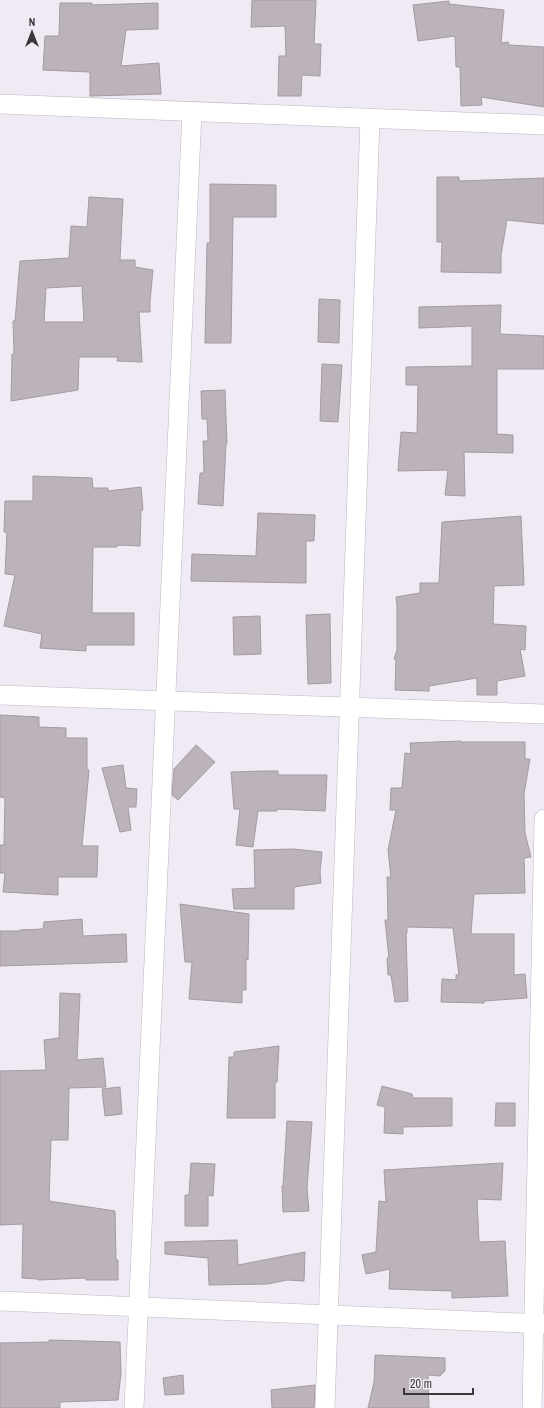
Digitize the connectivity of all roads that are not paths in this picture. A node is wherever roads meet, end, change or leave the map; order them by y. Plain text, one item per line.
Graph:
1 (0, 104) edge
2 (192, 112) junction
3 (370, 119) junction
4 (544, 125) edge
5 (0, 695) edge
6 (166, 701) junction
7 (350, 707) junction
8 (544, 714) edge
9 (544, 819) edge
10 (0, 1302) edge
11 (139, 1307) junction
12 (329, 1315) junction
13 (539, 1324) edge
14 (134, 1408) edge
15 (325, 1408) edge
16 (532, 1408) edge

1 - 2 street
2 - 3 street
2 - 6 street
3 - 4 street
3 - 7 street
5 - 6 street
6 - 7 street
6 - 11 street
7 - 8 street
7 - 12 street
9 - 13 street
10 - 11 street
11 - 12 street
11 - 14 street
12 - 13 street
12 - 15 street
13 - 16 street

